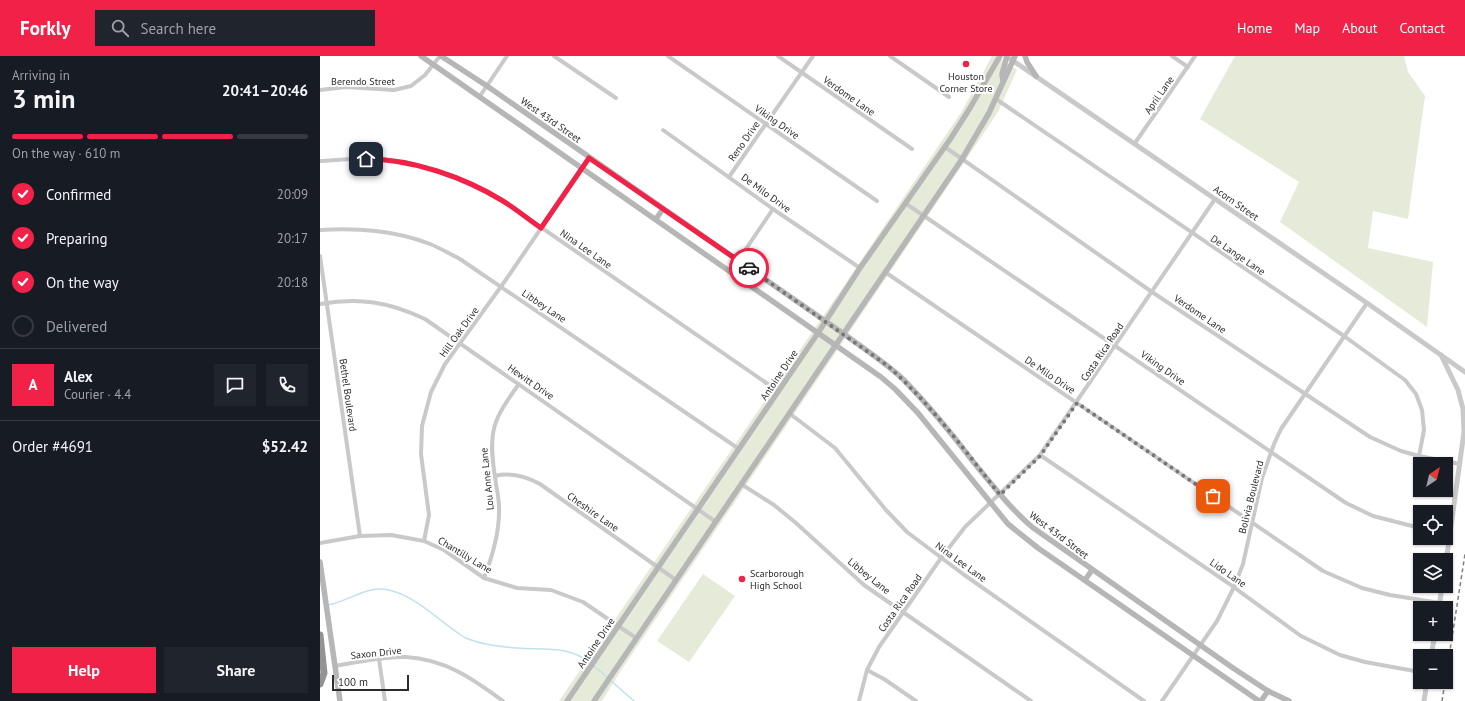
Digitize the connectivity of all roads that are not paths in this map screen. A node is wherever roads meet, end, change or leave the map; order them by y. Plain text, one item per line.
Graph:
1 (421, 56) edge
2 (440, 56) edge
3 (507, 56) edge
4 (554, 56) edge
5 (668, 56) edge
6 (778, 56) edge
7 (813, 56) edge
8 (890, 56) edge
9 (1000, 56) edge
10 (1007, 56) edge
11 (1025, 56) edge
12 (1172, 56) edge
13 (1195, 56) edge
14 (1014, 58) edge
15 (434, 64) junction
16 (1188, 67) junction
17 (801, 72) junction
18 (1036, 76) junction
19 (1003, 82) junction
20 (486, 86) junction
21 (320, 90) edge
22 (480, 96) junction
23 (949, 97) dead end
24 (616, 98) dead end
25 (996, 99) junction
26 (766, 124) junction
27 (663, 130) dead end
28 (1135, 144) junction
29 (945, 147) junction
30 (912, 149) dead end
31 (589, 158) junction
32 (962, 159) junction
33 (320, 161) edge
34 (581, 168) junction
35 (729, 176) junction
36 (1215, 199) junction
37 (877, 201) dead end
38 (905, 203) junction
39 (663, 209) junction
40 (773, 209) junction
41 (923, 216) junction
42 (656, 219) junction
43 (541, 228) junction
44 (320, 230) edge
45 (1193, 234) junction
46 (320, 256) edge
47 (738, 261) junction
48 (860, 268) junction
49 (731, 272) junction
50 (885, 272) junction
51 (501, 286) junction
52 (1152, 292) junction
53 (327, 302) junction
54 (1367, 303) junction
55 (320, 304) edge
56 (826, 321) junction
57 (818, 333) junction
58 (844, 334) junction
59 (1344, 336) junction
60 (460, 343) junction
61 (836, 346) junction
62 (1116, 346) junction
63 (1440, 354) junction
64 (1456, 365) junction
65 (1465, 368) edge
66 (1465, 372) edge
67 (519, 384) junction
68 (778, 392) junction
69 (1305, 394) junction
70 (1077, 403) junction
71 (926, 405) junction
72 (789, 413) junction
73 (918, 413) junction
74 (739, 449) junction
75 (1271, 453) junction
76 (1040, 456) junction
77 (1420, 456) junction
78 (1460, 464) junction
79 (494, 476) junction
80 (741, 484) junction
81 (1000, 495) junction
82 (991, 503) junction
83 (1453, 505) edge
84 (698, 509) junction
85 (716, 522) junction
86 (1252, 523) junction
87 (1413, 526) edge
88 (360, 536) junction
89 (424, 541) junction
90 (320, 543) edge
91 (941, 558) junction
92 (320, 562) edge
93 (658, 568) junction
94 (1092, 570) junction
95 (484, 578) junction
96 (676, 580) junction
97 (1085, 580) junction
98 (1234, 587) junction
99 (1420, 601) edge
100 (903, 612) junction
101 (618, 626) junction
102 (320, 635) edge
103 (636, 638) junction
104 (1201, 645) junction
105 (1193, 656) junction
106 (379, 659) junction
107 (335, 666) junction
108 (866, 670) junction
109 (1413, 671) edge
110 (320, 684) edge
111 (1426, 689) edge
112 (1268, 690) junction
113 (340, 701) edge
114 (385, 701) edge
115 (503, 701) edge
116 (567, 701) edge
117 (594, 701) edge
118 (859, 701) edge
119 (916, 701) edge
120 (1031, 701) edge
121 (1144, 701) edge
122 (1162, 701) edge
123 (1260, 701) edge
124 (1288, 701) edge
125 (1424, 701) edge

1 - 15 main road
2 - 15 street, Berendo Street
2 - 20 main road, West 43rd Street
3 - 20 street
4 - 24 street
5 - 26 street, Viking Drive
6 - 17 street, Verdome Lane
7 - 17 street, Reno Drive
8 - 23 street
9 - 29 main road, Antoine Drive
10 - 14 street, Acorn Street
10 - 19 main road
11 - 18 main road
12 - 16 street
13 - 16 street, April Lane
14 - 18 street, Acorn Street
14 - 19 main road
15 - 21 street, Berendo Street
15 - 22 main road
16 - 28 street, April Lane
17 - 26 street, Reno Drive
17 - 30 street, Verdome Lane
18 - 28 street, Acorn Street
19 - 25 main road
20 - 22 street
20 - 31 main road, West 43rd Street
22 - 34 main road
25 - 32 main road
25 - 45 street, De Lange Lane
26 - 35 street, Reno Drive
26 - 37 street, Viking Drive
27 - 35 street, De Milo Drive
28 - 36 street, Acorn Street
29 - 32 street, Verdome Lane
29 - 38 main road, Antoine Drive
31 - 34 street, Hill Oak Drive
31 - 39 main road, West 43rd Street
32 - 41 main road
32 - 52 street, Verdome Lane
33 - 43 street, Nina Lee Lane
34 - 42 main road
34 - 43 street, Hill Oak Drive
35 - 40 street, De Milo Drive
36 - 45 street, Costa Rica Road
36 - 54 street, Acorn Street
38 - 41 street, Viking Drive
38 - 48 main road, Antoine Drive
39 - 42 main road
39 - 47 main road, West 43rd Street
40 - 47 street
40 - 48 street, De Milo Drive
41 - 50 main road
41 - 62 street, Viking Drive
42 - 49 main road
43 - 51 street, Hill Oak Drive
43 - 68 street, Nina Lee Lane
44 - 51 street, Libbey Lane
45 - 52 street, Costa Rica Road
45 - 59 street, De Lange Lane
46 - 53 street, Bethel Boulevard
47 - 49 street
47 - 56 main road, West 43rd Street
48 - 56 main road, Antoine Drive
49 - 57 main road
50 - 58 main road
50 - 70 street, De Milo Drive
51 - 60 street, Hill Oak Drive
51 - 74 street, Libbey Lane
52 - 62 street, Costa Rica Road
52 - 69 street, Verdome Lane
53 - 55 street, Hewitt Drive
53 - 60 street, Hewitt Drive
53 - 88 street, Bethel Boulevard
54 - 59 street, Bolivia Boulevard
54 - 63 street, Acorn Street
56 - 57 main road, Antoine Drive
56 - 58 main road, West 43rd Street
57 - 61 main road
57 - 68 main road, Antoine Drive
58 - 61 main road
58 - 71 main road, West 43rd Street
59 - 69 street, Bolivia Boulevard
59 - 77 street, De Lange Lane
60 - 67 street, Hewitt Drive
60 - 89 street, Hill Oak Drive
61 - 72 main road
61 - 73 main road
62 - 70 street, Costa Rica Road
62 - 75 street, Viking Drive
63 - 64 street, Acorn Street
63 - 78 street
64 - 65 street, Acorn Street
64 - 66 street, Acorn Street
67 - 79 street, Lou Anne Lane
67 - 84 street, Hewitt Drive
68 - 74 main road, Antoine Drive
69 - 75 street, Bolivia Boulevard
69 - 77 street, Verdome Lane
70 - 76 street, Costa Rica Road
70 - 86 street, De Milo Drive
71 - 73 main road
71 - 81 main road, West 43rd Street
72 - 80 main road
72 - 91 street, Nina Lee Lane
73 - 82 main road
74 - 84 main road, Antoine Drive
75 - 86 street, Bolivia Boulevard
75 - 87 street, Viking Drive
76 - 81 street, Costa Rica Road
76 - 98 street, Lido Lane
77 - 78 street, Verdome Lane
78 - 83 street
79 - 93 street, Cheshire Lane
79 - 95 street, Lou Anne Lane
80 - 85 main road
80 - 100 street, Libbey Lane
81 - 82 street, Costa Rica Road
81 - 94 main road, West 43rd Street
82 - 91 street, Costa Rica Road
82 - 97 main road
84 - 85 street, Hewitt Drive
84 - 93 main road, Antoine Drive
85 - 96 main road
86 - 98 street, Bolivia Boulevard
86 - 99 street, De Milo Drive
88 - 89 street, Chantilly Lane
88 - 90 street, Chantilly Lane
89 - 95 street, Chantilly Lane
91 - 100 street, Costa Rica Road
91 - 121 street, Nina Lee Lane
92 - 107 main road
93 - 96 street, Cheshire Lane
93 - 101 main road, Antoine Drive
94 - 97 main road
94 - 104 main road, West 43rd Street
95 - 101 street, Chantilly Lane
96 - 103 main road
97 - 105 main road
98 - 104 street, Bolivia Boulevard
98 - 109 street, Lido Lane
100 - 108 street, Costa Rica Road
100 - 120 street, Libbey Lane
101 - 103 street, Chantilly Lane
101 - 116 main road, Antoine Drive
102 - 110 highway
103 - 117 main road
104 - 105 street, Bolivia Boulevard
104 - 112 main road, West 43rd Street
105 - 122 street, Bolivia Boulevard
105 - 123 main road
106 - 107 street, Saxon Drive
106 - 114 street
106 - 115 street, Saxon Drive
107 - 113 main road
108 - 118 street, Costa Rica Road
108 - 119 street
111 - 125 street
112 - 123 main road
112 - 124 main road, West 43rd Street

